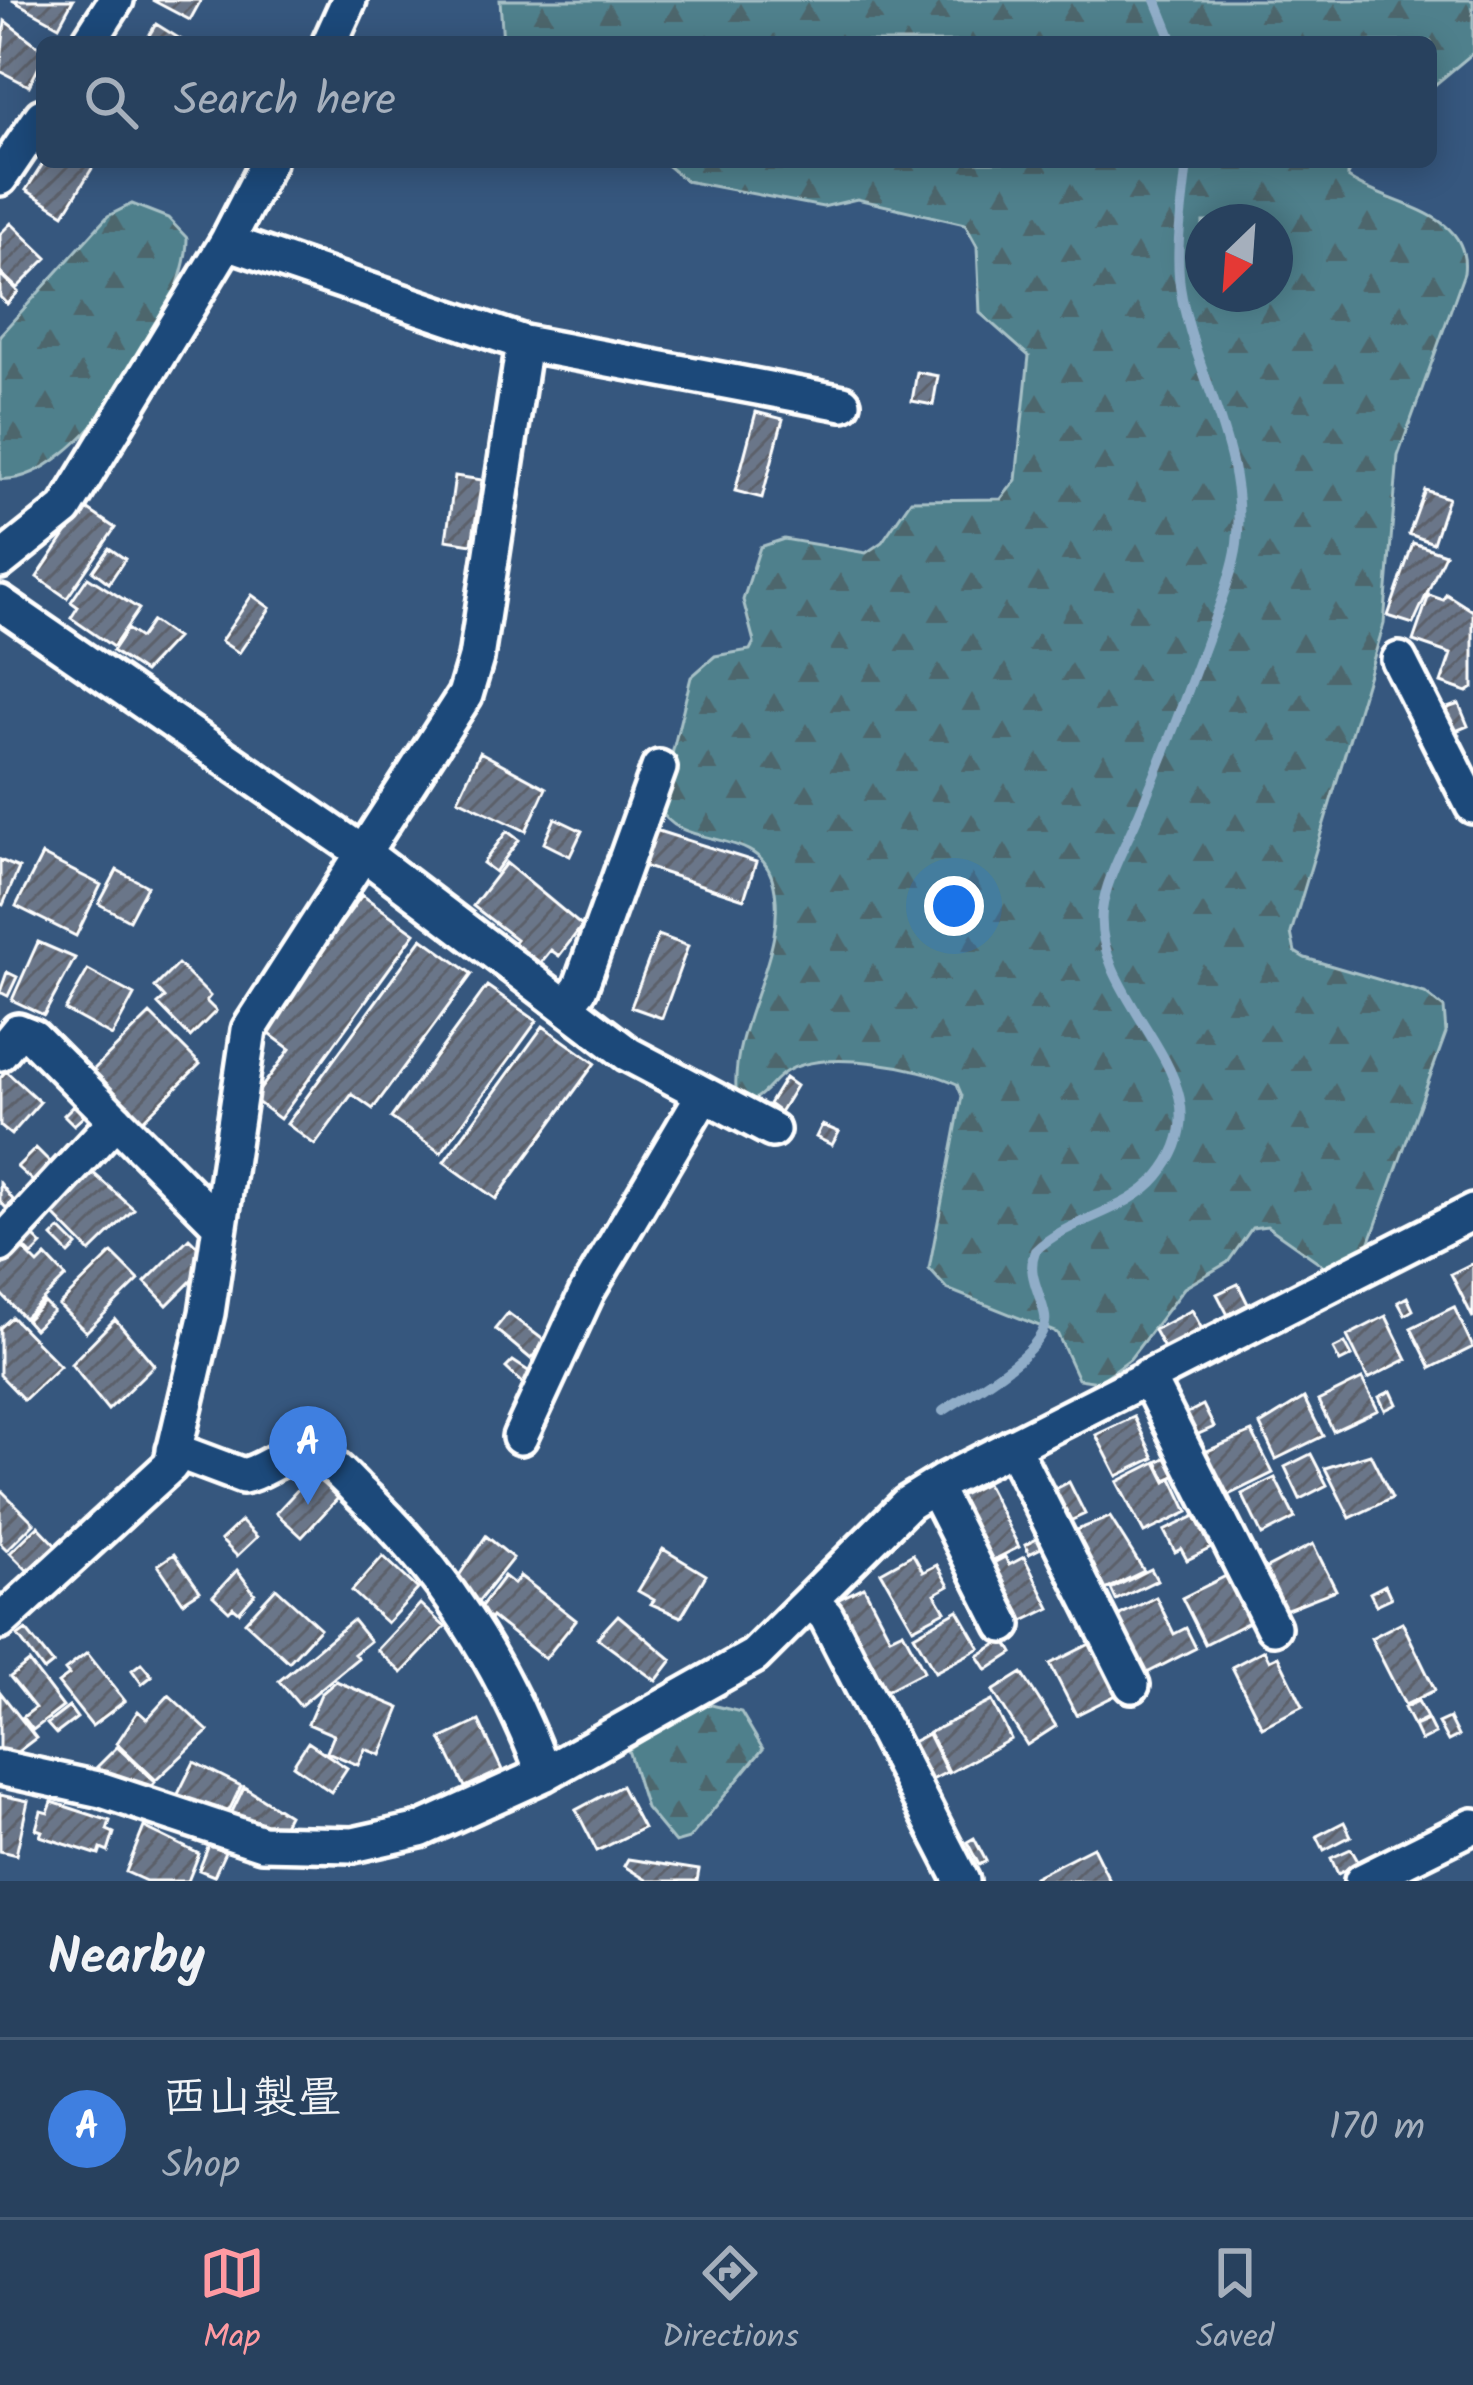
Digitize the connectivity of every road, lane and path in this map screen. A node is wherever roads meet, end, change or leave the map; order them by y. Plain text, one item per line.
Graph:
1 (116, 0) edge
2 (350, 0) edge
3 (93, 36) edge
4 (333, 36) edge
5 (36, 123) edge
6 (5, 161) edge
7 (265, 168) edge
8 (226, 242) junction
9 (524, 344) junction
10 (843, 403) dead end
11 (0, 561) edge
12 (0, 603) edge
13 (1399, 660) dead end
14 (659, 768) dead end
15 (1473, 806) edge
16 (366, 855) junction
17 (566, 1006) junction
18 (0, 1053) edge
19 (702, 1097) junction
20 (116, 1120) junction
21 (772, 1130) dead end
22 (1473, 1212) edge
23 (220, 1225) junction
24 (0, 1245) edge
25 (1148, 1377) junction
26 (520, 1437) dead end
27 (1012, 1446) junction
28 (175, 1450) junction
29 (934, 1487) junction
30 (812, 1602) junction
31 (5, 1608) edge
32 (1004, 1625) dead end
33 (1273, 1627) dead end
34 (1132, 1685) dead end
35 (0, 1768) edge
36 (544, 1774) junction
37 (1473, 1826) edge
38 (962, 1881) edge
39 (1362, 1881) edge

1 - 3 street
2 - 4 street
5 - 6 street
7 - 8 street
8 - 9 street
8 - 11 street
9 - 10 street
9 - 16 street
12 - 16 street
13 - 15 street
14 - 17 street
16 - 17 street
16 - 23 street
17 - 19 street
18 - 20 street
19 - 21 street
19 - 26 street
20 - 23 street
20 - 24 street
22 - 25 street
23 - 28 street
25 - 27 street
25 - 33 street
27 - 29 street
27 - 34 street
28 - 31 street
28 - 36 street
29 - 30 street
29 - 32 street
30 - 36 street
30 - 38 street
35 - 36 street
37 - 39 street

